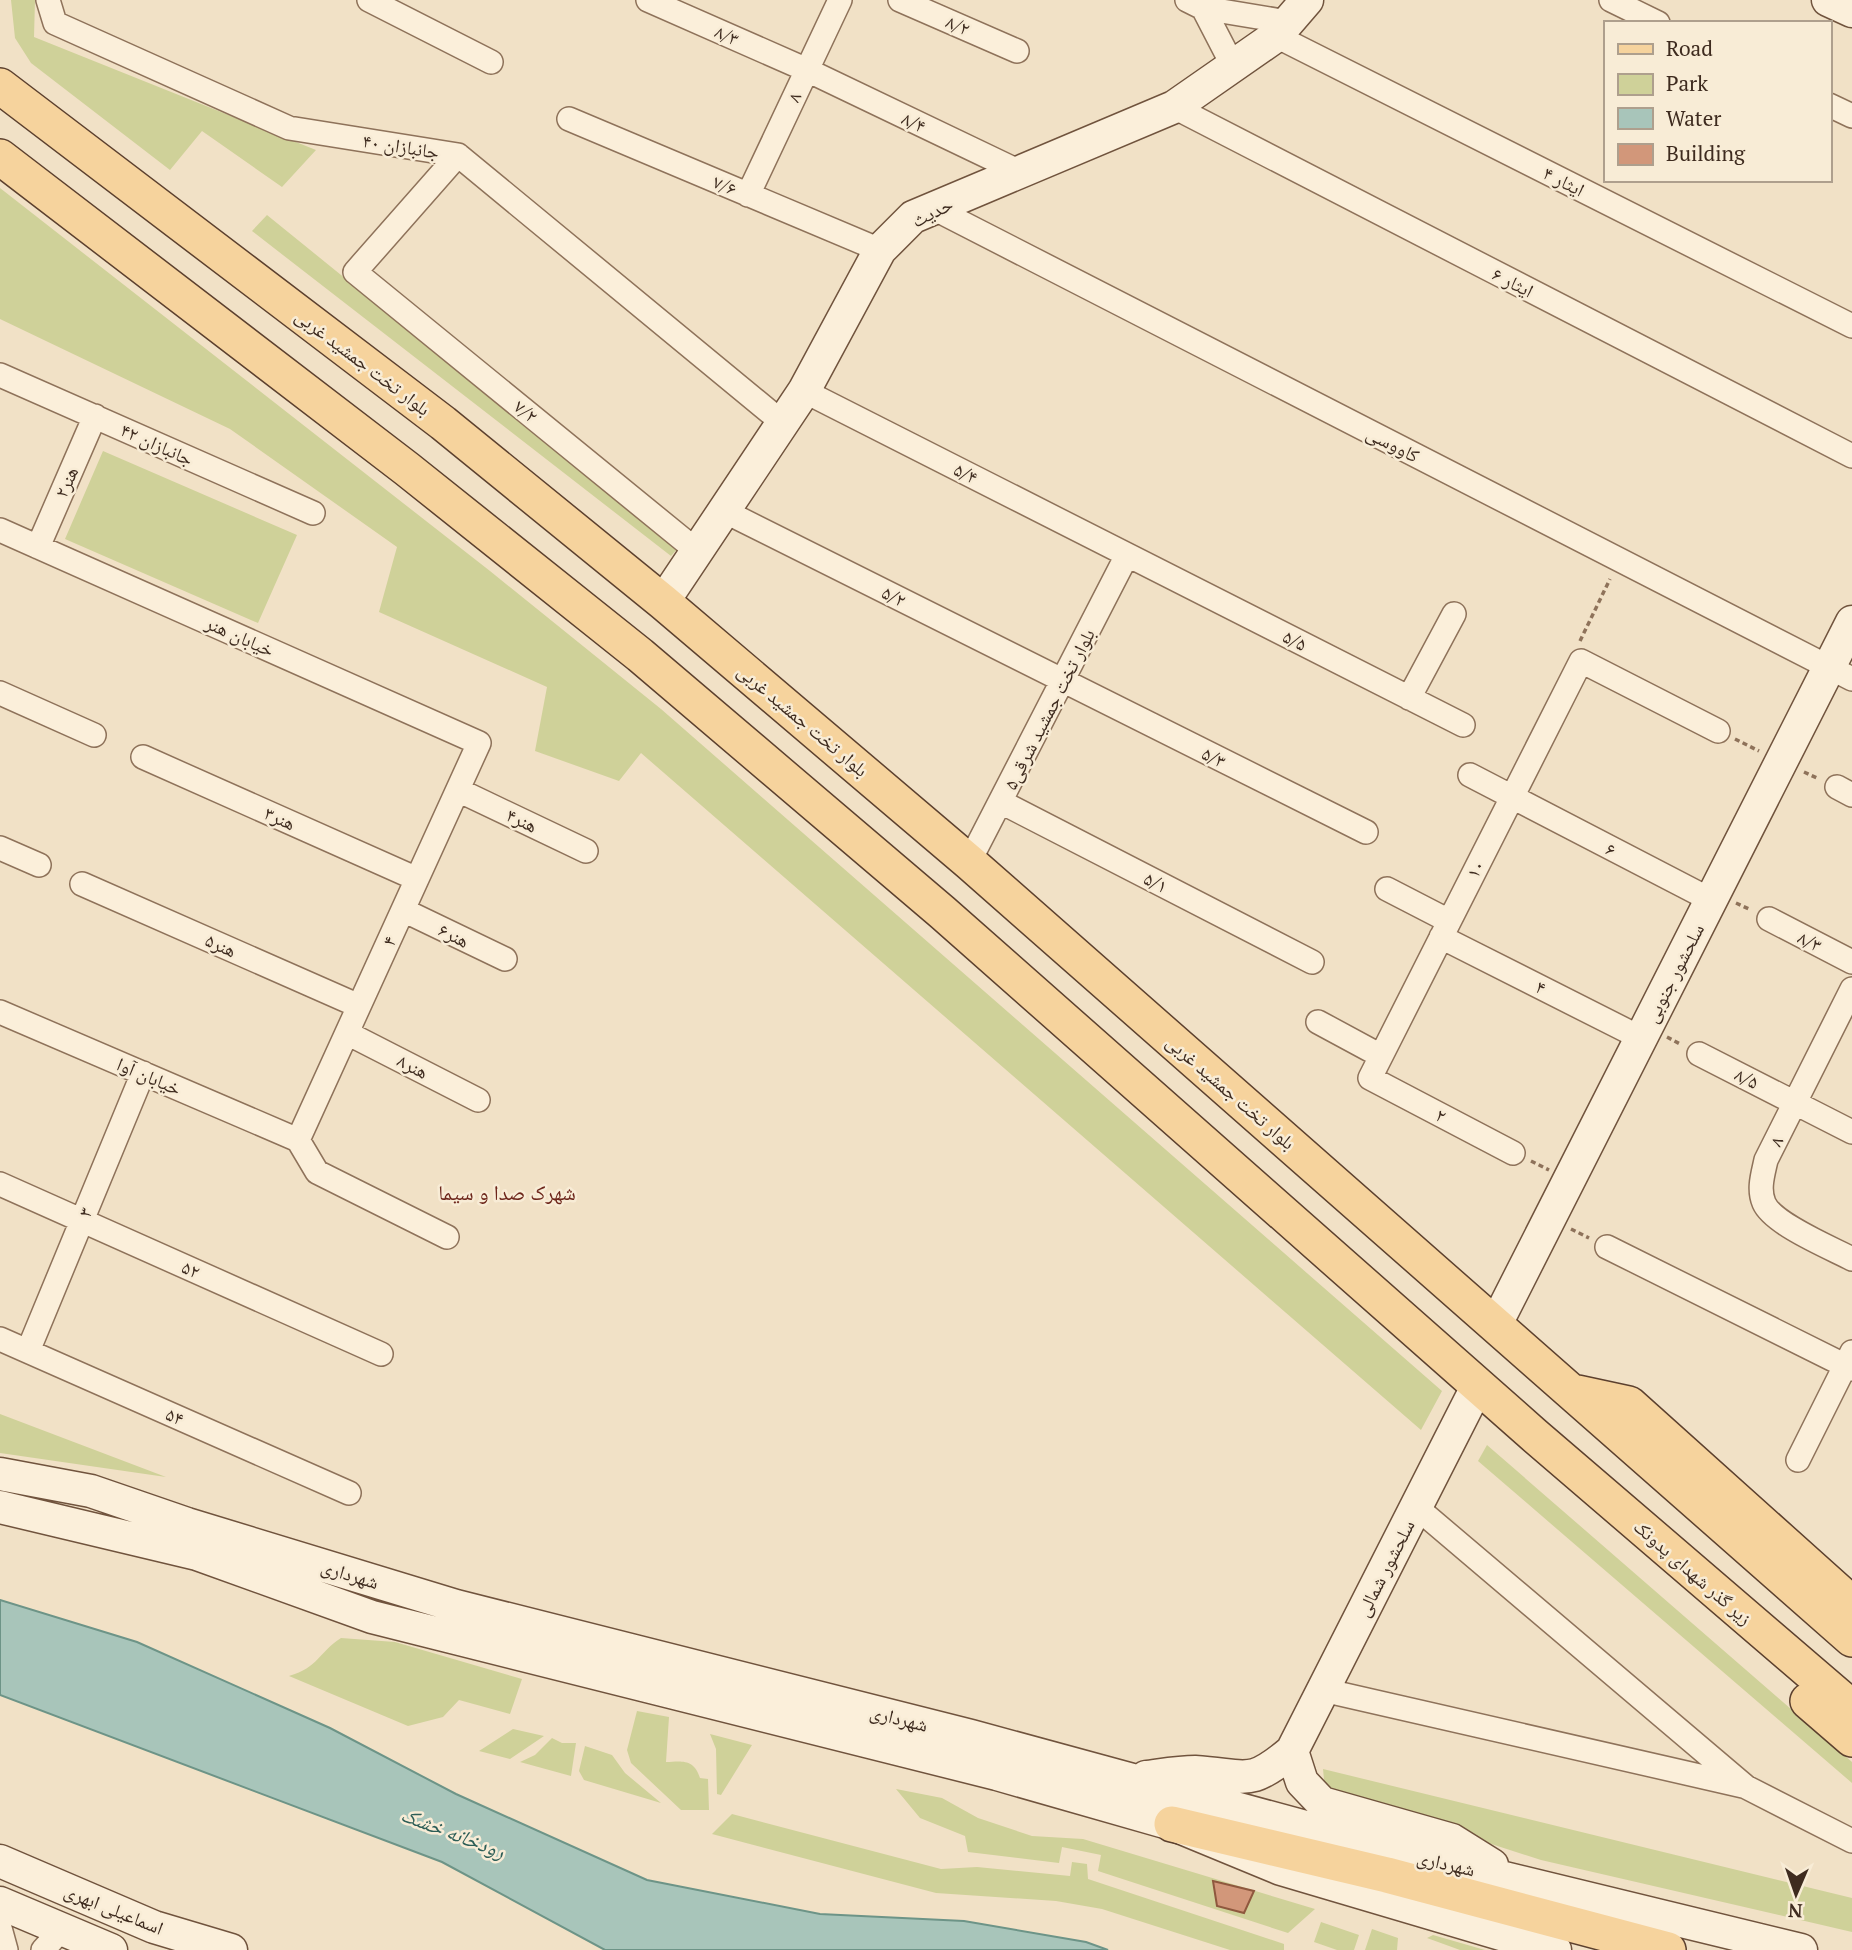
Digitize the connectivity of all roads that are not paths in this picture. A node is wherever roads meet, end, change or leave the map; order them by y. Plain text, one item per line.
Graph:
1 (47, 0) edge
2 (369, 0) edge
3 (648, 0) edge
4 (840, 0) edge
5 (900, 0) edge
6 (1611, 0) edge
7 (1828, 0) edge
8 (1195, 4) edge
9 (1852, 11) edge
10 (1291, 19) edge
11 (1654, 21) edge
12 (1017, 51) dead end
13 (491, 62) dead end
14 (1233, 66) junction
15 (807, 71) junction
16 (0, 85) edge
17 (1831, 106) edge
18 (1174, 107) junction
19 (1852, 116) edge
20 (569, 119) dead end
21 (458, 155) junction
22 (0, 157) edge
23 (1022, 173) junction
24 (748, 195) junction
25 (934, 209) junction
26 (880, 250) junction
27 (301, 315) junction
28 (1852, 326) edge
29 (266, 363) junction
30 (0, 374) edge
31 (804, 391) junction
32 (95, 416) junction
33 (783, 423) junction
34 (1852, 456) edge
35 (724, 511) junction
36 (313, 513) dead end
37 (0, 530) edge
38 (38, 547) junction
39 (697, 551) junction
40 (1127, 555) junction
41 (663, 602) junction
42 (1454, 614) dead end
43 (1852, 622) edge
44 (1840, 673) edge
45 (1063, 681) junction
46 (0, 693) edge
47 (1409, 698) junction
48 (1463, 725) dead end
49 (1718, 731) dead end
50 (94, 735) dead end
51 (480, 743) joint
52 (143, 757) dead end
53 (1470, 775) dead end
54 (458, 790) junction
55 (1512, 797) junction
56 (1001, 802) junction
57 (1366, 832) dead end
58 (0, 848) edge
59 (586, 851) dead end
60 (970, 862) junction
61 (39, 865) dead end
62 (418, 879) junction
63 (82, 884) dead end
64 (1387, 889) dead end
65 (1713, 896) junction
66 (403, 910) junction
67 (1769, 919) road end
68 (1445, 929) junction
69 (505, 959) dead end
70 (1312, 962) dead end
71 (1852, 962) edge
72 (1852, 989) edge
73 (359, 1006) junction
74 (0, 1012) edge
75 (1318, 1021) dead end
76 (1644, 1032) junction
77 (347, 1033) junction
78 (1699, 1054) road end
79 (1381, 1056) junction
80 (143, 1073) junction
81 (1370, 1078) joint
82 (478, 1100) dead end
83 (1795, 1103) junction
84 (1852, 1132) edge
85 (298, 1140) junction
86 (1513, 1153) road end
87 (0, 1184) edge
88 (82, 1220) junction
89 (447, 1237) dead end
90 (1607, 1247) road end
91 (1852, 1259) edge
92 (1496, 1324) junction
93 (0, 1339) edge
94 (28, 1351) junction
95 (382, 1354) dead end
96 (1850, 1362) edge
97 (1478, 1385) junction
98 (1574, 1392) junction
99 (1534, 1435) junction
100 (1798, 1460) dead end
101 (0, 1474) edge
102 (349, 1493) dead end
103 (0, 1507) edge
104 (1416, 1507) junction
105 (1852, 1604) edge
106 (1852, 1639) edge
107 (1323, 1690) junction
108 (1852, 1708) edge
109 (1852, 1739) edge
110 (1292, 1751) junction
111 (1128, 1779) junction
112 (1746, 1787) junction
113 (1172, 1824) junction
114 (1852, 1841) edge
115 (0, 1861) edge
116 (1514, 1879) junction
117 (0, 1903) edge
118 (0, 1928) edge
119 (52, 1940) edge
120 (6, 1950) edge
121 (111, 1950) edge
122 (231, 1950) edge
123 (1555, 1950) edge
124 (1668, 1950) edge
125 (1801, 1950) edge

1 - 21 street, ۴۰ جانبازان
2 - 13 street
3 - 15 street, ۸/۳
4 - 15 street, ۸
5 - 12 street, ۸/۲
6 - 11 street
7 - 9 street
8 - 10 street, ایثار ۴
8 - 14 street
10 - 14 street, حدیث
10 - 28 street, ایثار ۴
14 - 18 street, حدیث
15 - 23 street, ۸/۴
15 - 24 street, ۸
16 - 27 main road, بلوار تخت جمشید غربی
17 - 19 street
18 - 23 street, حدیث
18 - 34 street, ایثار ۶
20 - 24 street, ۷/۶
21 - 33 street, ۴۰ جانبازان
21 - 39 street, ۷/۲
22 - 29 main road
23 - 25 street, حدیث
24 - 26 street, ۷/۶
25 - 26 street, حدیث
25 - 44 street, کاووسی
26 - 31 street, حدیث
27 - 29 main road
27 - 41 main road, بلوار تخت جمشید غربی
29 - 97 main road
30 - 32 street, ۴۲ جانبازان
31 - 33 street, حدیث
31 - 40 street, ۵/۴
32 - 36 street, ۴۲ جانبازان
32 - 38 street, هنر۲
33 - 35 street, حدیث
35 - 39 street, حدیث
35 - 45 street, ۵/۲
37 - 38 street, خیابان هنر
38 - 51 street, خیابان هنر
39 - 41 street, حدیث
40 - 45 street, بلوار تخت جمشید شرقی۵
40 - 47 street, ۵/۵
41 - 60 main road, بلوار تخت جمشید غربی
42 - 47 street
43 - 44 street, سلحشور جنوبی
44 - 65 street, سلحشور جنوبی
45 - 56 street, بلوار تخت جمشید شرقی۵
45 - 57 street, ۵/۳
46 - 50 street
47 - 48 street, ۵/۵
49 - 55 street, ۱۰
51 - 54 street, ۴
52 - 62 street, هنر۳
53 - 55 street, ۶
54 - 59 street, هنر۴
54 - 62 street, ۴
55 - 65 street, ۶
55 - 68 street, ۱۰
56 - 60 street, بلوار تخت جمشید شرقی۵
56 - 70 street, ۵/۱
58 - 61 street
60 - 92 main road, بلوار تخت جمشید غربی
62 - 66 street, ۴
63 - 73 street, هنر۵
64 - 68 street, ۴
65 - 76 street, سلحشور جنوبی
66 - 69 street, هنر۶
66 - 73 street, ۴
67 - 71 street, ۸/۳
68 - 76 street, ۴
68 - 79 street, ۱۰
72 - 83 street, ۸
73 - 77 street, ۴
74 - 80 street, خیابان آوا
75 - 79 street
76 - 92 street, سلحشور جنوبی
77 - 82 street, هنر۸
77 - 85 street, ۴
78 - 83 street, ۸/۵
79 - 81 street, ۱۰
80 - 85 street, خیابان آوا
80 - 88 street, ۳
81 - 86 street, ۲
83 - 84 street, ۸/۵
83 - 91 street, ۸
85 - 89 street
87 - 88 street, ۵۲
88 - 94 street, ۳
88 - 95 street, ۵۲
90 - 96 street
92 - 98 main road, بلوار تخت جمشید غربی
93 - 94 street, ۵۴
94 - 102 street, ۵۴
96 - 100 street
97 - 99 main road
97 - 104 street, سلحشور شمالی
98 - 105 main road
98 - 106 main road
99 - 108 main road, زیر گذر شهدای پدونک
99 - 109 main road
101 - 111 street, شهرداری
103 - 113 street, شهرداری
104 - 107 street, سلحشور شمالی
104 - 112 street
107 - 110 street, سلحشور شمالی
107 - 112 street
110 - 111 street
110 - 116 street
111 - 116 street, شهرداری
112 - 114 street
113 - 123 street, شهرداری
113 - 124 main road
115 - 122 street, اسماعیلی ابهری
116 - 125 street, شهرداری
117 - 119 street, اسماعیلی ابهری
118 - 120 street
119 - 121 street, اسماعیلی ابهری

